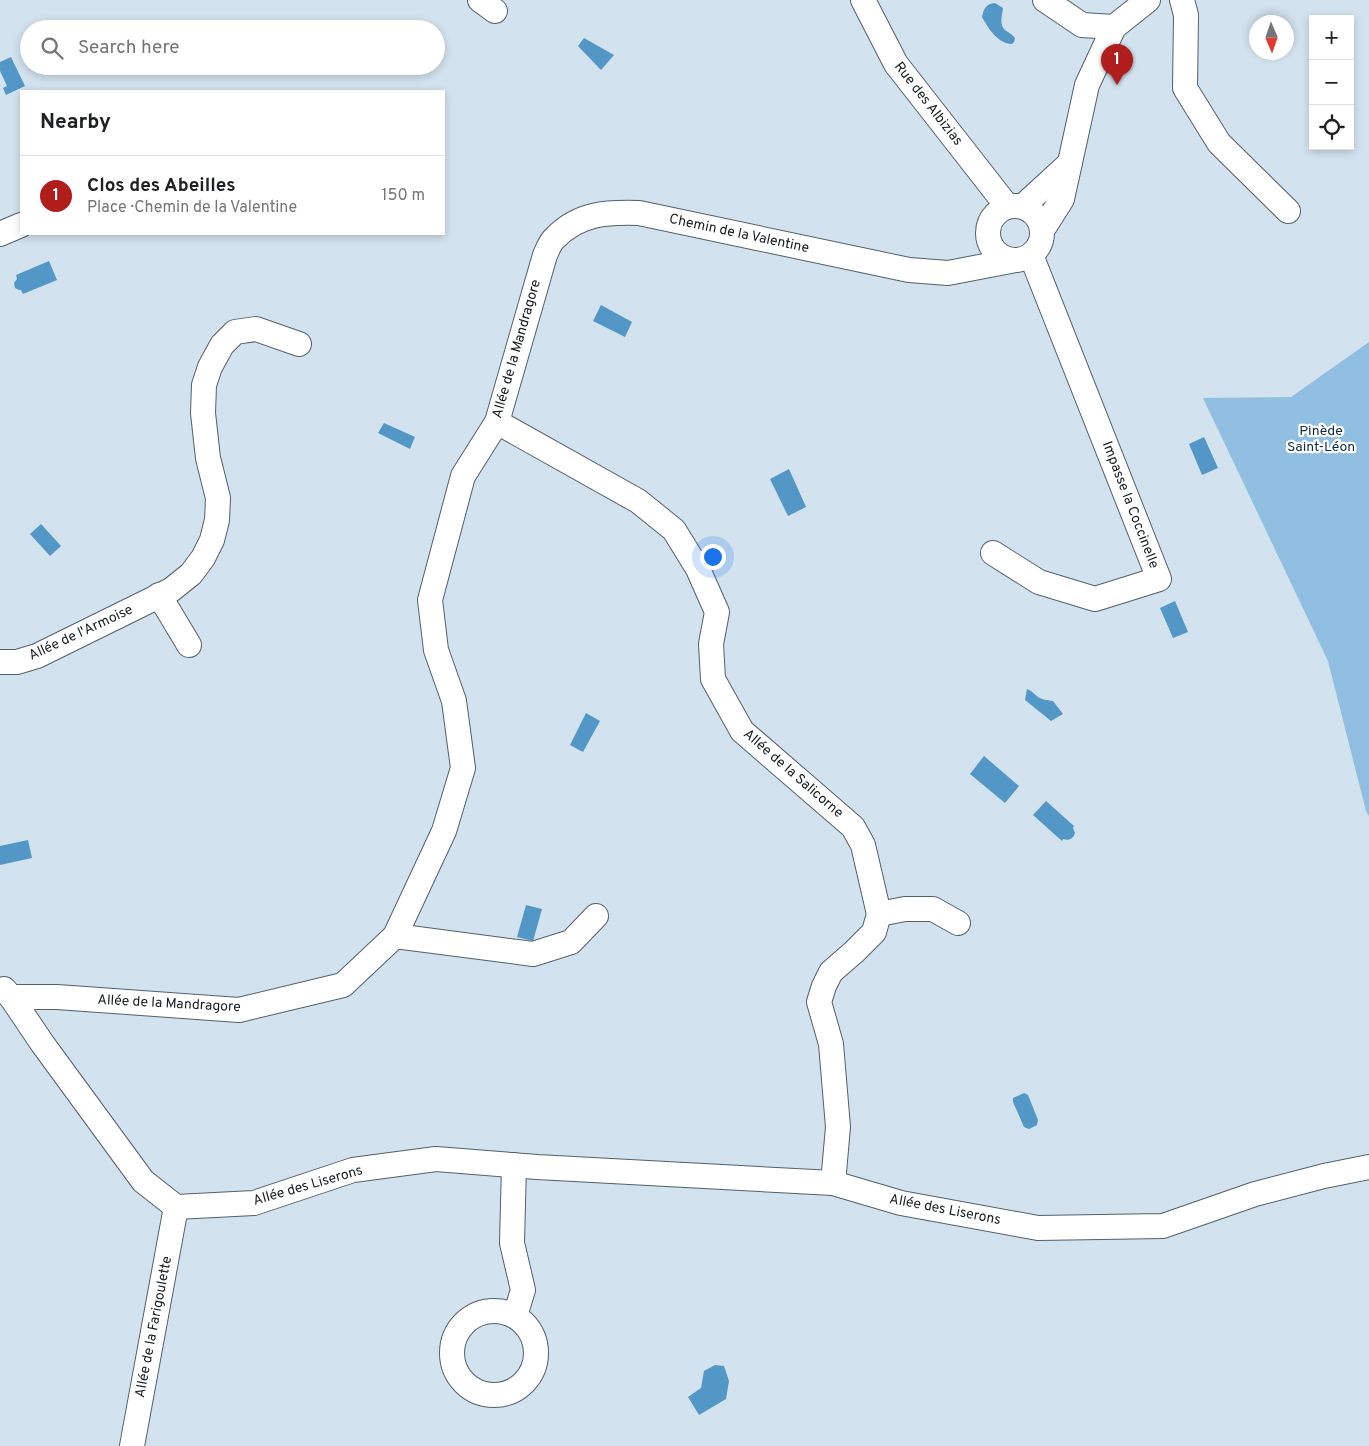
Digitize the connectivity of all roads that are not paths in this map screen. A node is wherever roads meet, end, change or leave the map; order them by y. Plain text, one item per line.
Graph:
1 (863, 0) edge
2 (1045, 0) edge
3 (1148, 0) edge
4 (1182, 0) edge
5 (1114, 27) junction
6 (1070, 163) junction
7 (986, 178) junction
8 (1015, 206) junction
9 (1288, 211) dead end
10 (20, 225) edge
11 (1042, 229) junction
12 (0, 234) edge
13 (988, 240) junction
14 (544, 254) joint
15 (1022, 258) junction
16 (948, 273) junction
17 (299, 344) dead end
18 (497, 422) junction
19 (993, 553) dead end
20 (159, 596) junction
21 (189, 645) dead end
22 (0, 662) edge
23 (878, 914) junction
24 (596, 916) dead end
25 (958, 923) dead end
26 (394, 936) junction
27 (5, 991) edge
28 (514, 1165) junction
29 (1369, 1167) edge
30 (833, 1183) junction
31 (176, 1207) junction
32 (515, 1316) dead end
33 (132, 1446) edge

1 - 7 street, Rue des Albizias
2 - 5 street
3 - 5 street
4 - 9 street
5 - 6 street
6 - 8 street
6 - 11 street
7 - 8 street, Rue des Albizias
7 - 13 street
8 - 11 street
8 - 13 street
10 - 12 street
11 - 15 street
13 - 15 street
13 - 16 street
14 - 16 street, Chemin de la Valentine
14 - 18 street, Allée de la Mandragore
15 - 16 street, Chemin de la Valentine
15 - 19 street, Impasse la Coccinelle
17 - 20 street, Allée de l'Armoise
18 - 23 street, Allée de la Salicorne
18 - 26 street, Allée de la Mandragore
20 - 21 street
20 - 22 street, Allée de l'Armoise
23 - 25 street
23 - 30 street
24 - 26 street
26 - 27 street, Allée de la Mandragore
27 - 31 street
28 - 30 street, Allée des Liserons
28 - 31 street, Allée des Liserons
28 - 32 street
29 - 30 street, Allée des Liserons
31 - 33 street, Allée de la Farigoulette

